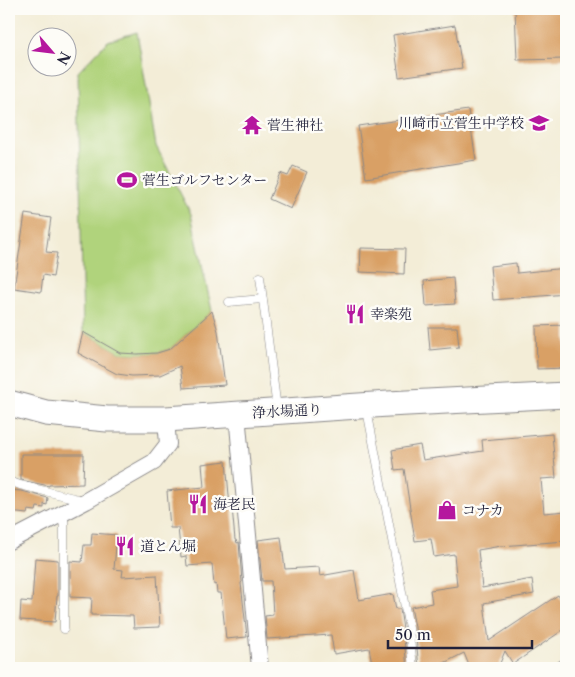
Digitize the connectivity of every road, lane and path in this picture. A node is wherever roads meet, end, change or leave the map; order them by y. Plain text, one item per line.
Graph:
1 (260, 277) dead end
2 (262, 299) junction
3 (229, 302) dead end
4 (566, 395) edge
5 (9, 403) edge
6 (366, 406) junction
7 (277, 411) junction
8 (237, 414) junction
9 (166, 418) junction
10 (9, 481) edge
11 (86, 501) junction
12 (64, 512) junction
13 (9, 540) edge
14 (64, 629) dead end
15 (260, 668) edge
16 (413, 668) edge

1 - 2 lane
2 - 3 lane
2 - 7 lane
4 - 6 main road, 浄水場通り
5 - 9 main road, 浄水場通り
6 - 7 main road, 浄水場通り
6 - 16 lane
7 - 8 main road, 浄水場通り
8 - 9 main road, 浄水場通り
8 - 15 street
9 - 11 street
10 - 11 lane
11 - 12 street
12 - 13 street
12 - 14 lane

